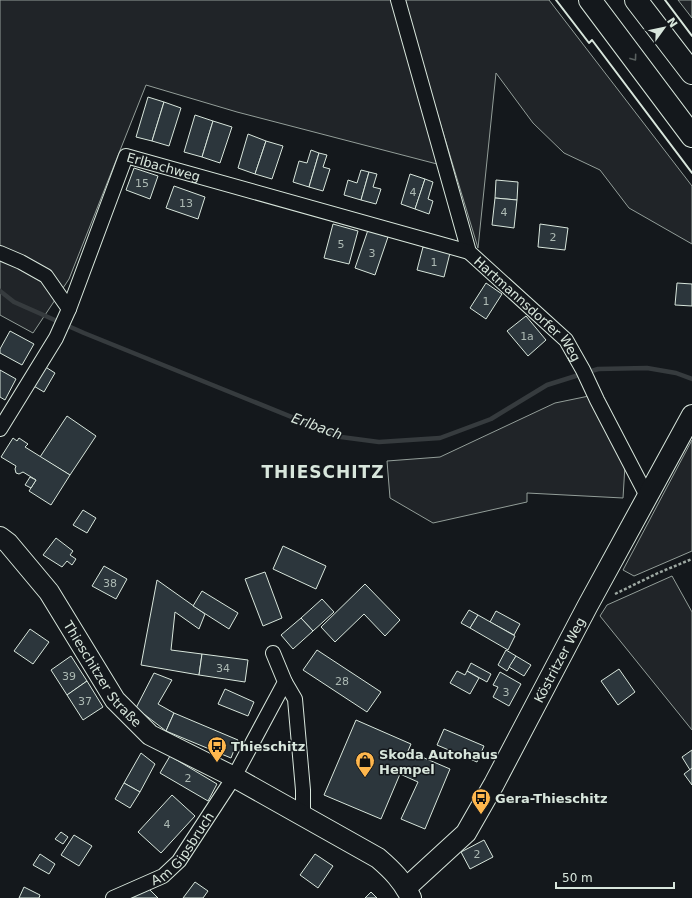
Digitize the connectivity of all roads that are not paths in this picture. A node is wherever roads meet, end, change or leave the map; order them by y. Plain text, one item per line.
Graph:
1 (398, 0) edge
2 (590, 0) edge
3 (638, 2) edge
4 (692, 72) edge
5 (692, 136) edge
6 (469, 252) junction
7 (0, 253) edge
8 (67, 313) junction
9 (692, 415) edge
10 (0, 429) edge
11 (647, 496) junction
12 (0, 537) edge
13 (273, 653) dead end
14 (285, 682) junction
15 (234, 777) junction
16 (303, 816) junction
17 (409, 893) edge
18 (113, 898) edge

1 - 6 street, Hartmannsdorfer Weg
2 -> 5 highway
3 - 4 highway
6 - 8 street, Erlbachweg
6 - 11 street, Hartmannsdorfer Weg
7 - 8 street
8 - 10 street, Erlbachweg
9 - 11 main road, Köstritzer Weg
11 - 17 main road, Köstritzer Weg
12 - 15 main road, Thieschitzer Straße
13 - 14 street
14 - 15 street
14 - 16 street
15 - 16 main road, Thieschitzer Straße
15 - 18 street, Am Gipsbruch
16 - 17 main road, Thieschitzer Straße

